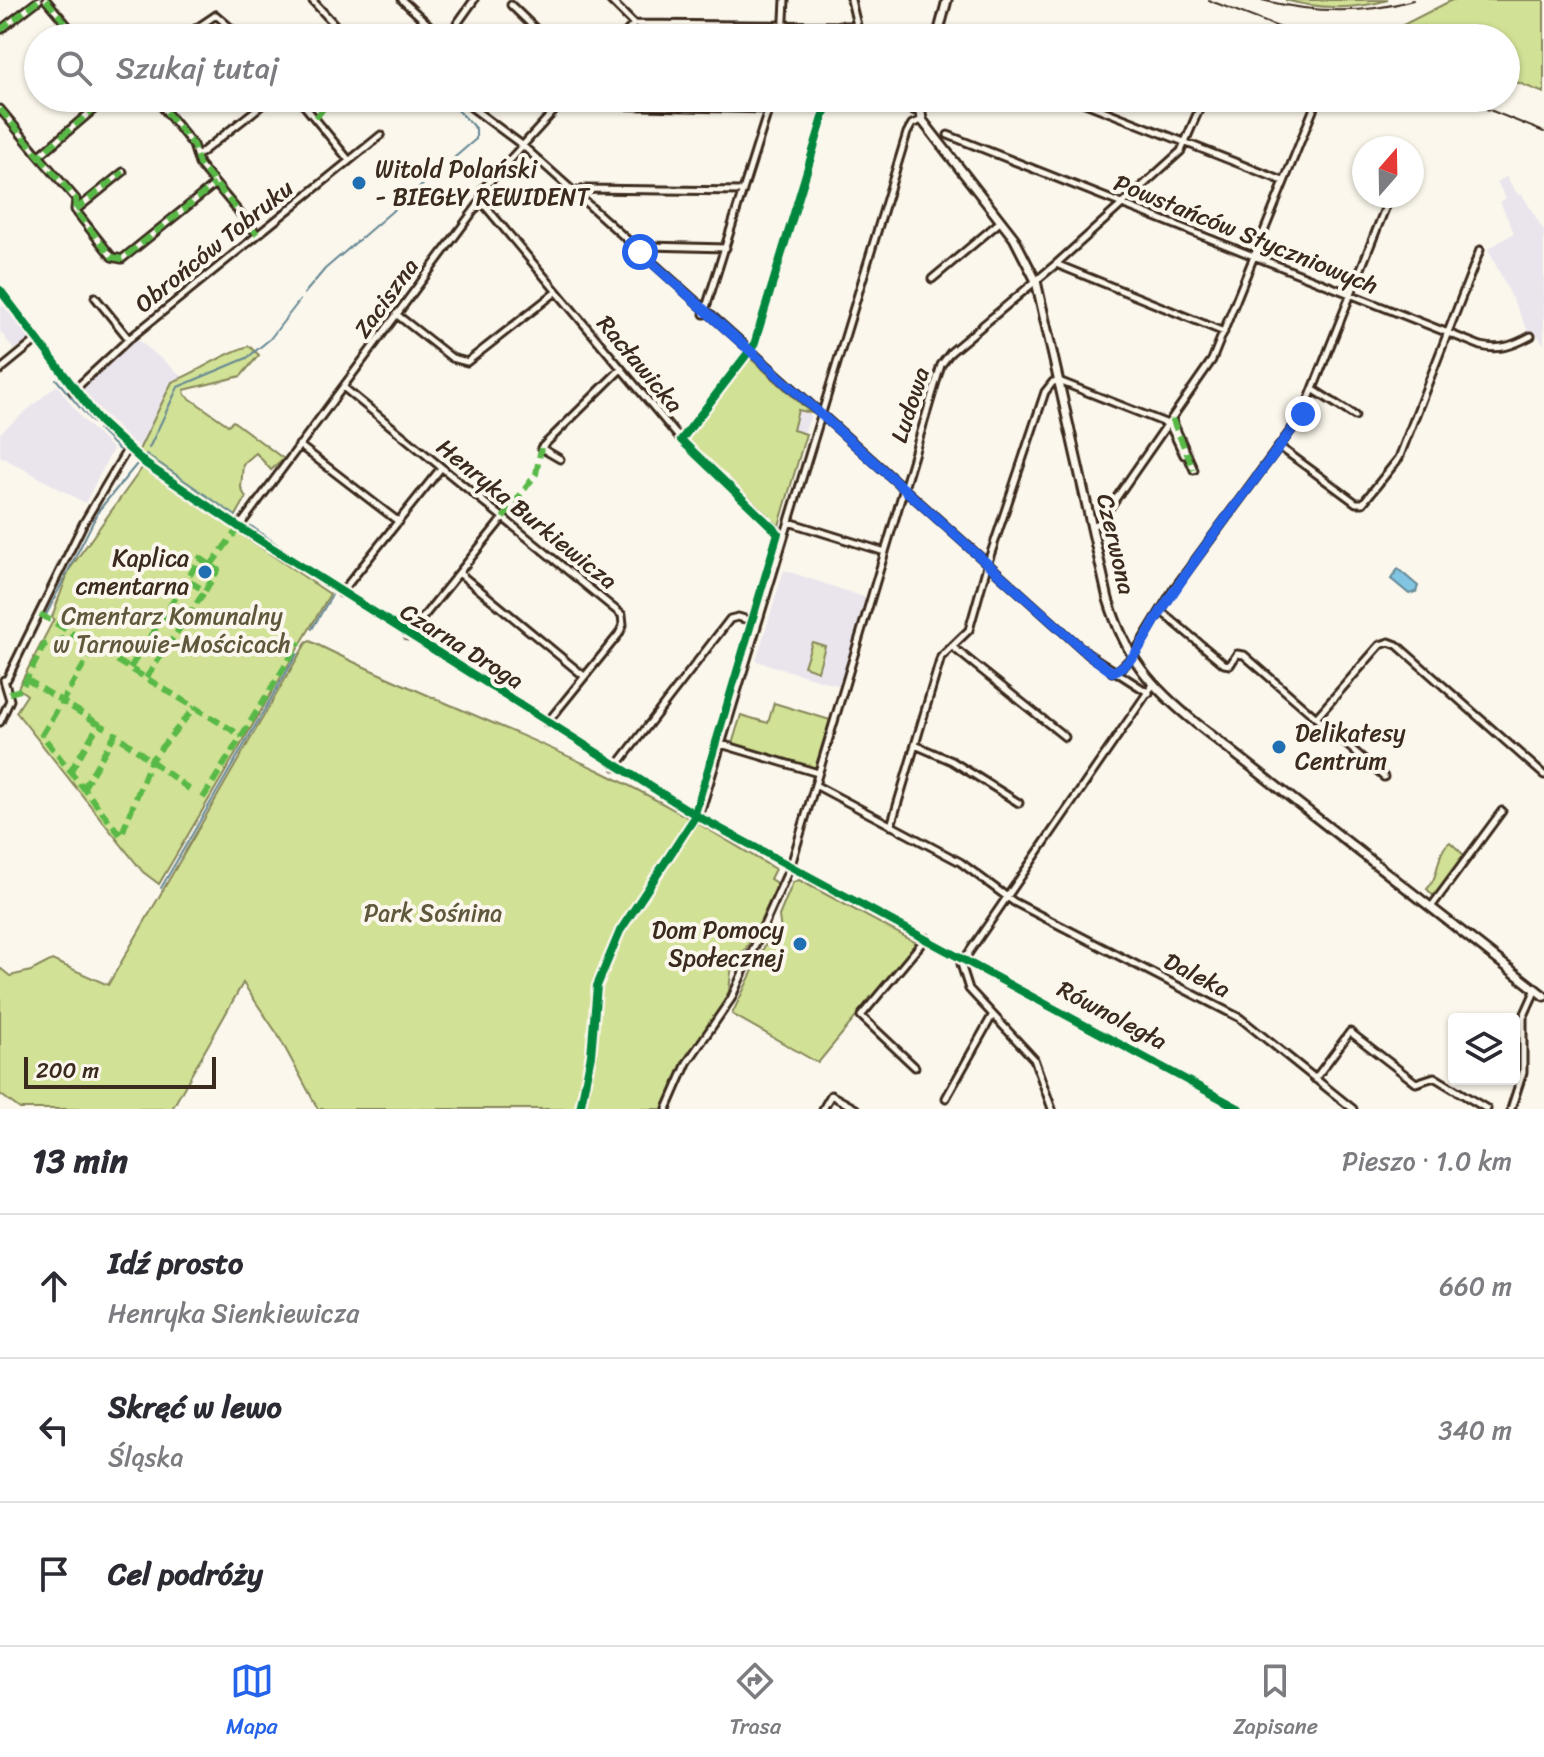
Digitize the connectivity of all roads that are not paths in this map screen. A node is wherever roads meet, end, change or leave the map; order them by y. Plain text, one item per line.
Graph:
1 (39, 0) edge
2 (46, 0) edge
3 (312, 0) edge
4 (402, 0) edge
5 (474, 0) edge
6 (610, 0) edge
7 (785, 0) edge
8 (851, 0) edge
9 (947, 0) edge
10 (511, 5) dead end
11 (66, 24) edge
12 (203, 24) edge
13 (226, 24) edge
14 (334, 24) edge
15 (429, 24) edge
16 (456, 24) edge
17 (531, 24) edge
18 (634, 24) joint
19 (784, 24) joint
20 (854, 24) edge
21 (941, 24) edge
22 (0, 30) edge
23 (0, 109) edge
24 (91, 112) edge
25 (165, 112) edge
26 (253, 112) edge
27 (309, 112) edge
28 (478, 112) edge
29 (553, 112) edge
30 (767, 112) edge
31 (825, 112) edge
32 (915, 112) edge
33 (921, 112) edge
34 (1107, 112) edge
35 (1198, 112) edge
36 (1312, 112) edge
37 (921, 116) junction
38 (381, 135) dead end
39 (948, 135) dead end
40 (1186, 143) junction
41 (522, 145) junction
42 (39, 156) junction
43 (197, 156) junction
44 (348, 159) junction
45 (123, 172) dead end
46 (1283, 181) junction
47 (215, 184) junction
48 (743, 191) junction
49 (574, 192) junction
50 (481, 201) junction
51 (1124, 204) junction
52 (1385, 208) edge
53 (75, 210) junction
54 (1001, 221) junction
55 (257, 234) junction
56 (726, 248) junction
57 (1480, 250) dead end
58 (640, 252) junction
59 (1253, 257) junction
60 (1056, 264) junction
61 (932, 279) dead end
62 (1036, 281) junction
63 (0, 290) edge
64 (556, 292) junction
65 (1351, 296) junction
66 (95, 297) dead end
67 (706, 313) junction
68 (396, 314) junction
69 (1224, 332) junction
70 (1448, 333) junction
71 (1531, 336) dead end
72 (38, 339) junction
73 (129, 339) junction
74 (751, 351) junction
75 (621, 369) junction
76 (0, 370) edge
77 (1059, 381) junction
78 (342, 387) junction
79 (1314, 390) junction
80 (73, 391) junction
81 (821, 415) junction
82 (1355, 416) dead end
83 (1170, 422) junction
84 (681, 440) junction
85 (299, 445) junction
86 (1279, 447) junction
87 (128, 448) junction
88 (1184, 455) dead end
89 (560, 459) dead end
90 (441, 468) junction
91 (1194, 470) dead end
92 (903, 488) junction
93 (503, 518) junction
94 (399, 522) junction
95 (789, 522) junction
96 (1091, 526) junction
97 (239, 527) junction
98 (784, 537) junction
99 (885, 552) junction
100 (989, 565) junction
101 (459, 573) junction
102 (341, 593) junction
103 (1161, 611) junction
104 (758, 623) junction
105 (408, 636) junction
106 (954, 648) junction
107 (1132, 657) junction
108 (1112, 672) junction
109 (584, 676) junction
110 (2, 680) edge
111 (1150, 689) junction
112 (1316, 718) junction
113 (0, 722) edge
114 (547, 723) junction
115 (1065, 737) dead end
116 (721, 744) junction
117 (915, 745) junction
118 (616, 767) junction
119 (818, 773) junction
120 (1544, 775) edge
121 (1384, 777) dead end
122 (815, 785) junction
123 (1019, 803) dead end
124 (1502, 811) dead end
125 (699, 817) junction
126 (891, 826) junction
127 (791, 865) junction
128 (1009, 897) junction
129 (1431, 907) junction
130 (926, 938) junction
131 (964, 958) junction
132 (1536, 989) junction
133 (1544, 996) edge
134 (992, 1016) junction
135 (915, 1067) dead end
136 (1315, 1079) junction
137 (946, 1098) dead end
138 (667, 1109) edge
139 (823, 1109) edge
140 (856, 1109) edge
141 (1052, 1109) edge
142 (1240, 1109) edge
143 (1353, 1109) edge
144 (1487, 1109) edge
145 (1511, 1109) edge

1 - 22 street
2 - 11 street
3 - 14 street
4 - 15 street
5 - 16 street
6 - 18 street
7 - 19 street
8 - 20 street
9 - 21 main road
10 - 17 street
12 - 13 street
18 - 19 street
23 - 42 street
24 - 42 street
25 - 43 street
26 - 43 street
27 - 44 street
28 - 41 street
29 - 41 street, Zaciszna
30 - 48 street
31 - 74 street
32 - 37 street, Czerwona
33 - 37 main road
34 - 40 street
35 - 40 street, Ludowa
36 - 46 street
37 - 54 main road, Czerwona
37 - 81 street
38 - 44 street, Obrońców Tobruku
39 - 51 street, Powstańców Styczniowych
40 - 46 street
40 - 51 street, Ludowa
41 - 49 street
41 - 50 street, Zaciszna
42 - 53 street
43 - 47 street
44 - 55 street, Obrońców Tobruku
45 - 53 street
46 - 59 street
47 - 53 street
47 - 55 street
48 - 49 street
48 - 56 street
49 - 58 street
50 - 64 street, Racławicka
50 - 68 street, Zaciszna
51 - 59 street, Powstańców Styczniowych
51 - 60 street, Ludowa
52 - 65 street
54 - 61 street
54 - 62 main road, Czerwona
55 - 73 street, Obrońców Tobruku
56 - 58 street
56 - 67 street
57 - 70 street
58 - 67 street
59 - 65 street, Powstańców Styczniowych
59 - 69 street
60 - 62 street, Ludowa
60 - 69 street
62 - 77 main road, Czerwona
62 - 92 street, Ludowa
63 - 72 street, Czarna Droga
64 - 68 street
64 - 75 street, Racławicka
65 - 70 street, Powstańców Styczniowych
65 - 79 street
66 - 73 street
67 - 74 street
68 - 78 street, Zaciszna
69 - 83 street
70 - 71 street, Powstańców Styczniowych
70 - 86 street
72 - 76 street
72 - 80 street, Czarna Droga
73 - 80 street, Obrońców Tobruku
74 - 81 street
74 - 84 street
75 - 84 street, Racławicka
75 - 89 street
77 - 83 street
77 - 96 main road, Czerwona
77 - 100 street
78 - 85 street, Zaciszna
78 - 90 street, Henryka Burkiewicza
79 - 82 street
79 - 86 street
80 - 87 street, Czarna Droga
81 - 92 street
81 - 95 street
83 - 88 street
83 - 91 street
83 - 96 street
84 - 98 street, Racławicka
85 - 94 street
85 - 97 street, Zaciszna
86 - 103 street
87 - 97 street, Czarna Droga
87 - 110 street
90 - 93 street, Henryka Burkiewicza
90 - 94 street
92 - 99 street, Ludowa
92 - 100 street
93 - 101 street
93 - 109 street, Henryka Burkiewicza
94 - 102 street
95 - 98 street
95 - 99 street
96 - 107 main road, Czerwona
97 - 102 street, Czarna Droga
98 - 104 street
99 - 119 street, Ludowa
100 - 106 street
100 - 108 street
101 - 105 street
101 - 109 street
102 - 105 street, Czarna Droga
103 - 107 street
103 - 112 street
104 - 116 street
104 - 118 street
105 - 114 street, Czarna Droga
106 - 115 street
106 - 117 street
107 - 108 street
107 - 111 main road, Czerwona
108 - 111 street
109 - 114 street, Henryka Burkiewicza
110 - 113 street
111 - 128 street
111 - 129 main road, Czerwona
112 - 120 street
112 - 121 street
114 - 118 street, Czarna Droga
116 - 119 street
116 - 125 street
117 - 123 street
117 - 126 street
118 - 125 street, Czarna Droga
119 - 122 street, Ludowa
122 - 126 street, Daleka
122 - 127 street, Ludowa
124 - 129 street
125 - 127 street, Czarna Droga
126 - 128 street, Daleka
127 - 130 street, Czarna Droga
127 - 138 street, Ludowa
128 - 131 street
128 - 136 street, Daleka
129 - 132 main road, Czerwona
130 - 131 street, Czarna Droga
130 - 135 street
131 - 134 street
131 - 142 street, Równoległa
132 - 133 main road, Czerwona
132 - 145 street
134 - 137 street
134 - 141 street
136 - 143 street, Daleka
136 - 144 street
139 - 140 street

